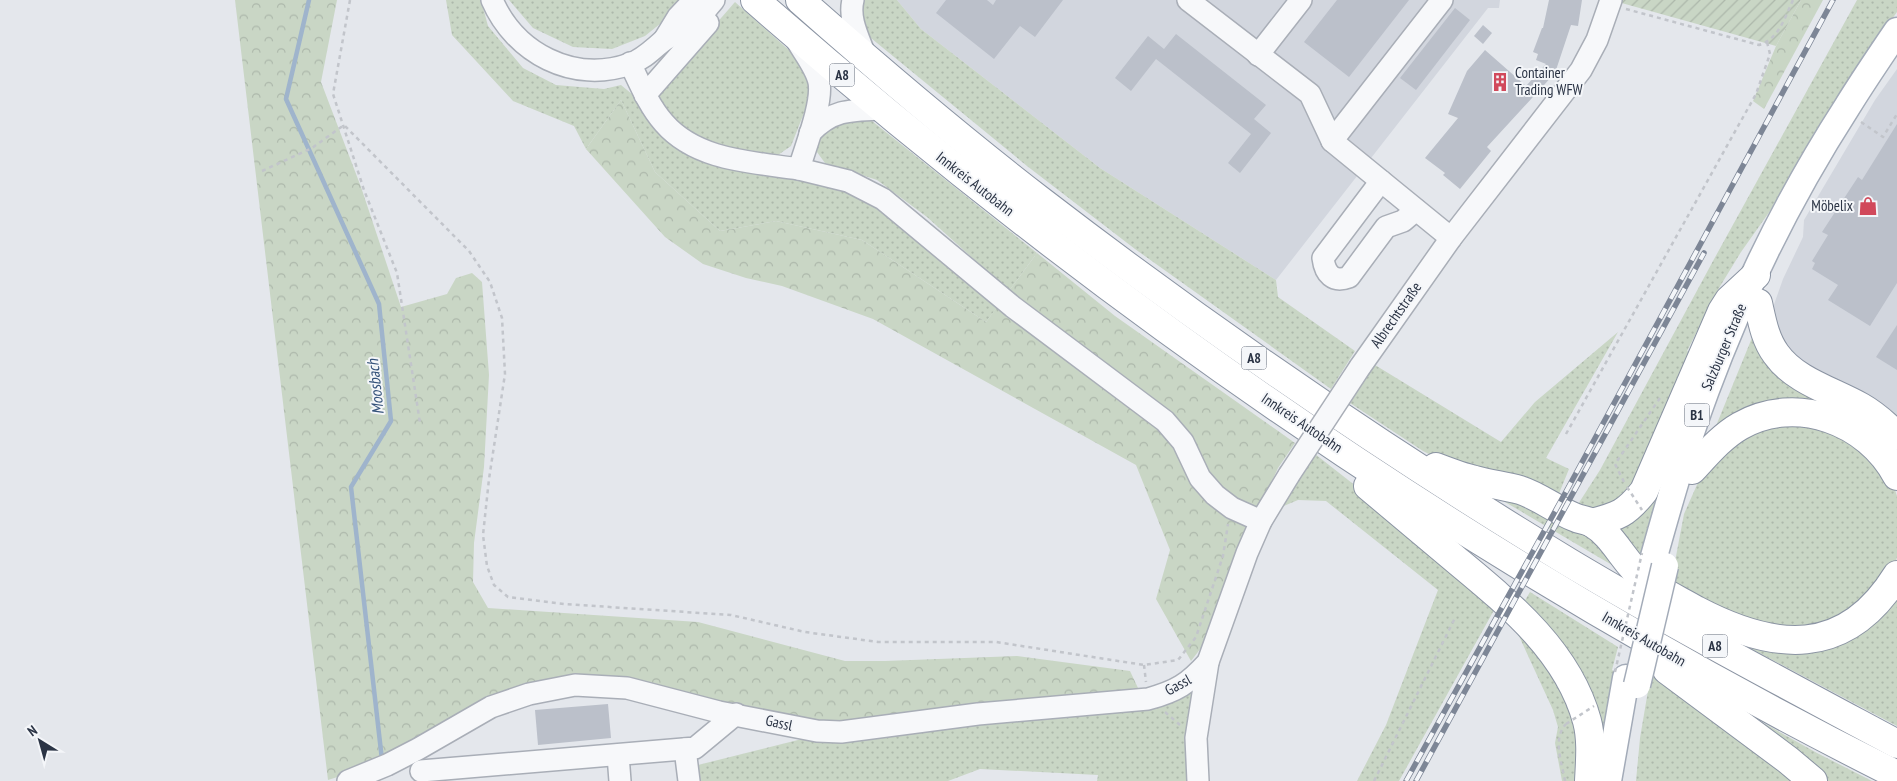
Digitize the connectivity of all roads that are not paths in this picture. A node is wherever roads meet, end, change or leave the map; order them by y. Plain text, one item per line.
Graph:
1 (492, 0) edge
2 (714, 0) edge
3 (728, 0) edge
4 (755, 0) edge
5 (800, 0) edge
6 (853, 0) edge
7 (1188, 0) edge
8 (1301, 0) edge
9 (1442, 0) edge
10 (1610, 2) edge
11 (695, 14) edge
12 (1897, 31) edge
13 (792, 33) junction
14 (1258, 54) junction
15 (1897, 56) edge
16 (866, 58) junction
17 (630, 64) junction
18 (645, 95) junction
19 (883, 109) junction
20 (810, 133) junction
21 (1332, 141) junction
22 (799, 170) junction
23 (1381, 181) junction
24 (1416, 210) junction
25 (1451, 238) junction
26 (1756, 275) junction
27 (1758, 304) junction
28 (1897, 436) edge
29 (1326, 441) junction
30 (1399, 455) junction
31 (1692, 470) junction
32 (1897, 476) edge
33 (1261, 521) junction
34 (1592, 523) junction
35 (1653, 560) junction
36 (1897, 575) edge
37 (1620, 625) junction
38 (1211, 656) junction
39 (1626, 679) junction
40 (736, 714) junction
41 (1897, 744) edge
42 (685, 749) junction
43 (618, 755) junction
44 (421, 771) dead end
45 (1897, 775) edge
46 (348, 781) edge
47 (620, 781) edge
48 (689, 781) edge
49 (1198, 781) edge
50 (1589, 781) edge
51 (1608, 781) edge
52 (1622, 781) edge
53 (1813, 781) edge

1 - 17 street
2 - 11 street
3 - 11 street
4 - 13 highway, Innkreis Autobahn / A8
5 - 16 highway, Innkreis Autobahn / A8
6 - 16 street
7 - 14 street
8 - 14 street
9 - 21 street
10 - 25 street, Albrechtstraße
11 - 17 street
11 - 18 street
12 - 26 main road, Salzburger Straße / B1
13 - 19 highway, Innkreis Autobahn / A8
13 - 20 street
14 - 21 street
15 - 27 main road, Salzburger Straße / B1
16 - 30 highway, Innkreis Autobahn / A8
17 - 18 street
18 - 22 street
19 - 20 street
19 - 29 highway, Innkreis Autobahn / A8
20 - 22 street
21 - 23 street
22 - 33 street
23 - 24 street
23 - 24 street
24 - 25 street
25 - 33 street, Albrechtstraße, bridge
26 - 34 highway
26 - 35 main road, Salzburger Straße / B1
27 - 28 highway
27 - 31 main road, Salzburger Straße / B1
29 - 37 highway, Innkreis Autobahn / A8
29 - 50 highway
30 - 34 highway
30 - 41 highway, Innkreis Autobahn / A8
31 - 32 highway
31 - 35 main road, Salzburger Straße / B1
33 - 38 street, Albrechtstraße
34 - 36 highway
35 - 39 main road, Salzburger Straße / B1
37 - 45 highway, Innkreis Autobahn / A8
37 - 53 highway
38 - 40 street, Gassl
38 - 49 street, Albrechtstraße
39 - 51 main road, Salzburger Straße / B1
39 - 52 main road, Salzburger Straße / B1
40 - 42 street
40 - 46 street, Gassl
42 - 43 street
42 - 48 street
43 - 44 street
43 - 47 street

